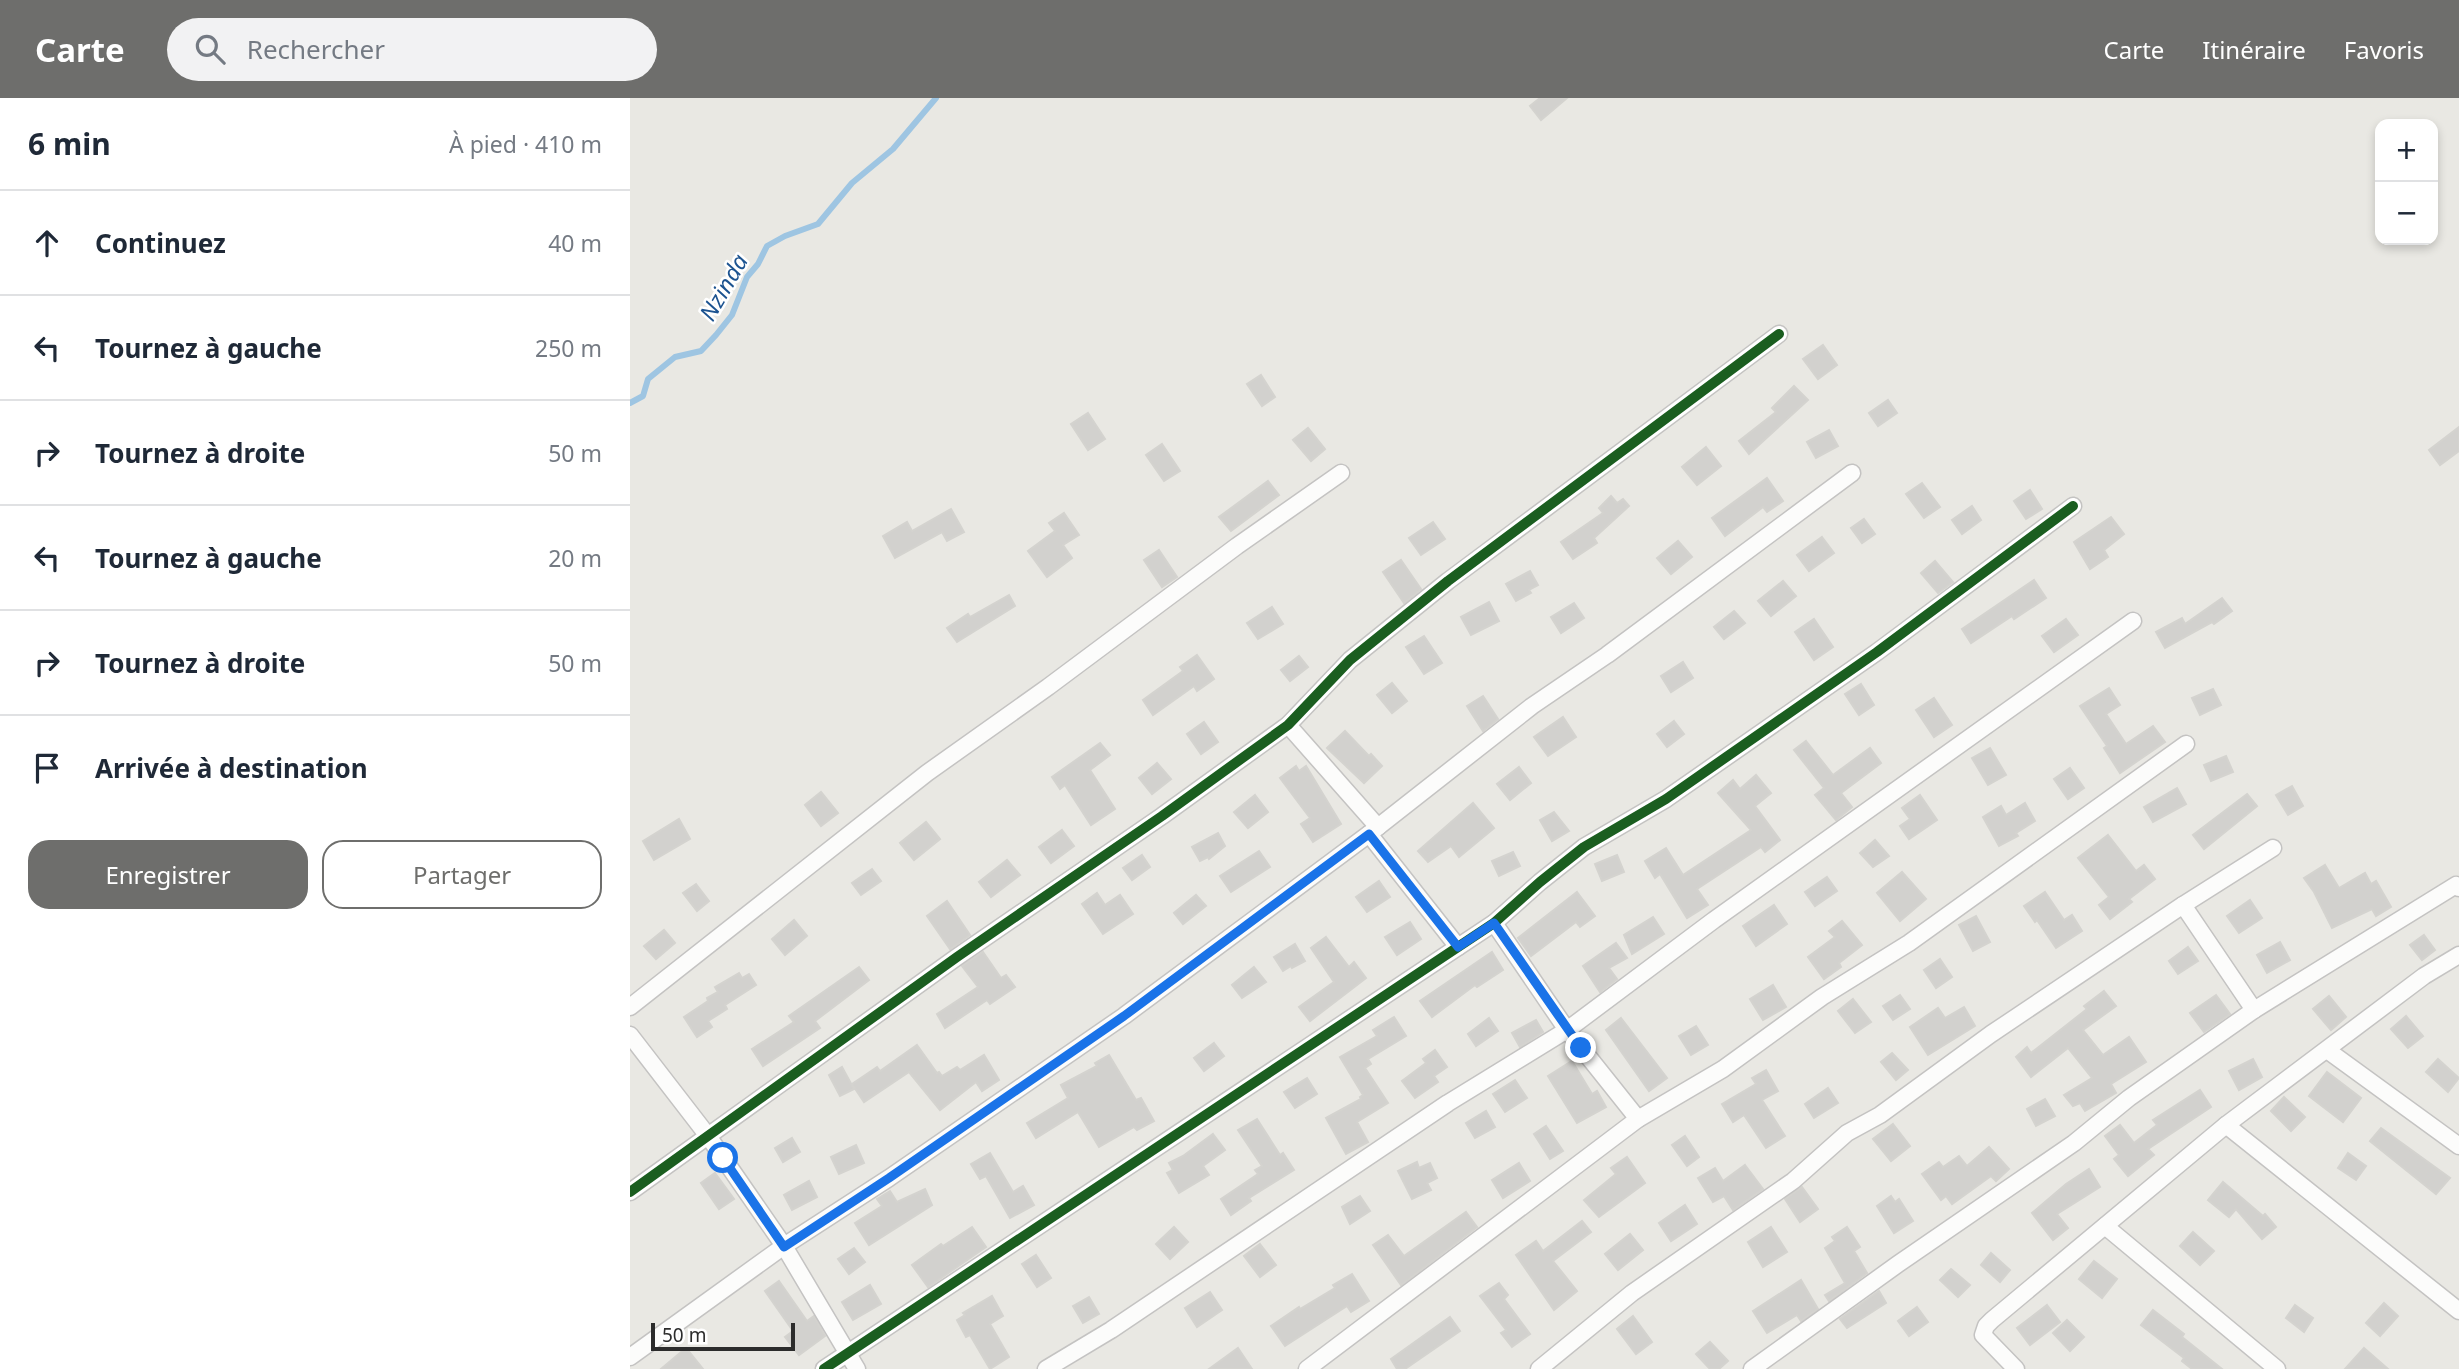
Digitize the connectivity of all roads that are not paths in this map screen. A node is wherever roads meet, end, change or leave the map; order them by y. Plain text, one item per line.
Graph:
1 (1779, 334) dead end
2 (1341, 473) dead end
3 (1852, 473) dead end
4 (2073, 506) dead end
5 (2133, 621) dead end
6 (1288, 725) junction
7 (2186, 744) dead end
8 (1374, 831) junction
9 (2273, 848) dead end
10 (2459, 888) edge
11 (2183, 905) junction
12 (1494, 923) junction
13 (1458, 947) junction
14 (2459, 955) edge
15 (630, 1007) edge
16 (2254, 1010) junction
17 (1567, 1030) junction
18 (630, 1035) edge
19 (2327, 1050) junction
20 (1638, 1119) junction
21 (2226, 1125) junction
22 (708, 1136) junction
23 (2459, 1146) edge
24 (630, 1192) edge
25 (2105, 1226) junction
26 (784, 1247) junction
27 (2459, 1311) edge
28 (847, 1353) junction
29 (630, 1357) edge
30 (824, 1369) edge
31 (857, 1369) edge
32 (1046, 1369) edge
33 (1307, 1369) edge
34 (1539, 1369) edge
35 (1752, 1369) edge
36 (2016, 1369) edge
37 (2277, 1369) edge

1 - 6 street
2 - 15 street
3 - 8 street
4 - 12 street
5 - 17 street
6 - 8 street
6 - 22 street
7 - 20 street
8 - 13 street
8 - 26 street
9 - 11 street
10 - 16 street
11 - 16 street
11 - 34 street
12 - 13 street
12 - 17 street
13 - 28 street
14 - 19 street
16 - 35 street
17 - 20 street
17 - 32 street
18 - 22 street
19 - 21 street
19 - 23 street
20 - 33 street
21 - 25 street
21 - 27 street
22 - 24 street
22 - 26 street
25 - 36 street
25 - 37 street
26 - 28 street
26 - 29 street
28 - 30 street
28 - 31 street

